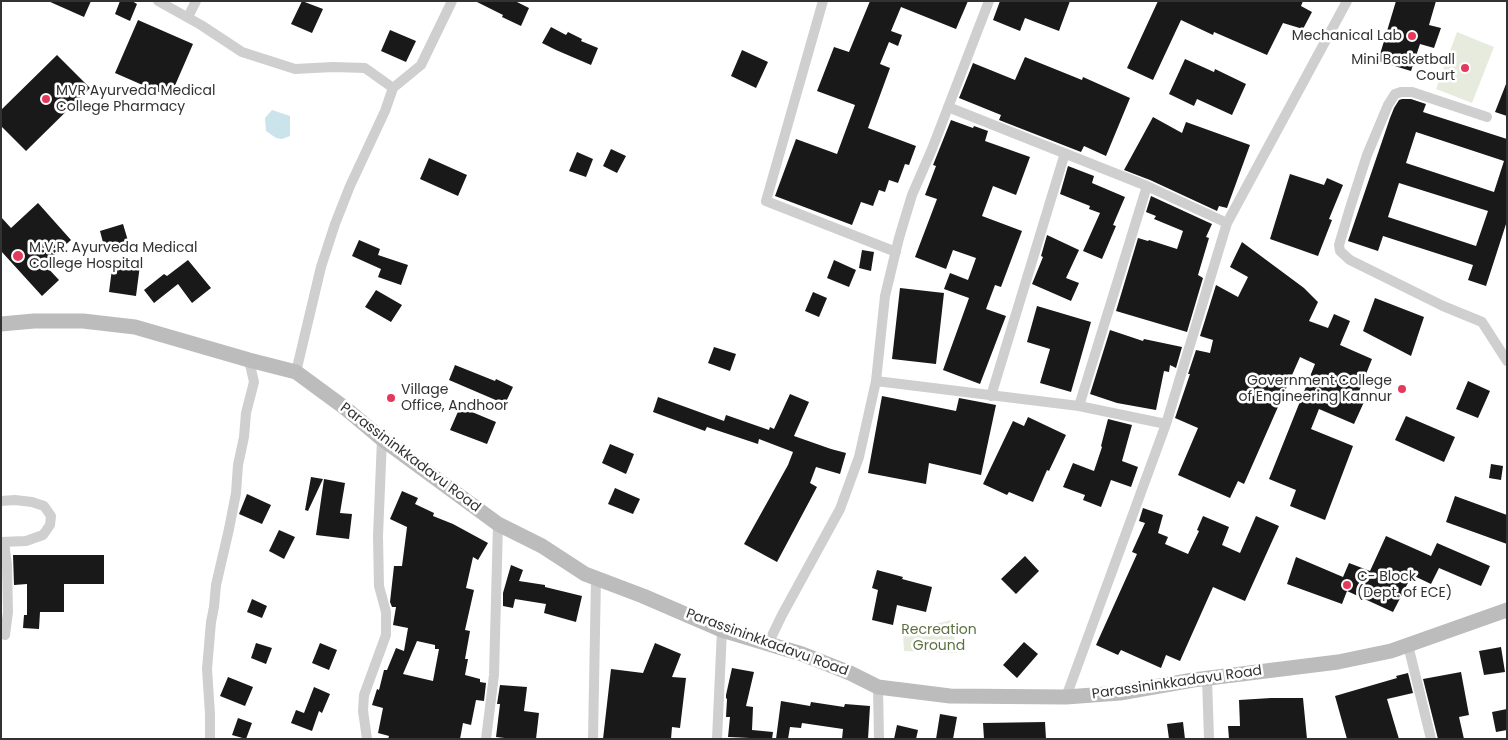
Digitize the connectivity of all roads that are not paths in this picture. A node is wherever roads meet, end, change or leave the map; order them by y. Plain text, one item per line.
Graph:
1 (158, 1) edge
2 (196, 1) edge
3 (452, 1) edge
4 (823, 1) edge
5 (989, 1) edge
6 (1347, 1) edge
7 (188, 17) junction
8 (393, 88) junction
9 (948, 107) junction
10 (1487, 116) dead end
11 (1065, 153) junction
12 (1148, 186) junction
13 (1227, 223) junction
14 (896, 252) junction
15 (1, 324) edge
16 (249, 360) junction
17 (1507, 361) edge
18 (296, 372) junction
19 (876, 381) junction
20 (990, 396) junction
21 (1079, 406) junction
22 (1166, 424) junction
23 (382, 439) junction
24 (1, 501) edge
25 (498, 524) junction
26 (3, 542) edge
27 (596, 578) junction
28 (1507, 610) edge
29 (722, 630) junction
30 (5, 635) dead end
31 (768, 644) junction
32 (1408, 645) junction
33 (1207, 678) junction
34 (878, 687) junction
35 (1066, 697) junction
36 (210, 739) edge
37 (368, 739) edge
38 (486, 739) edge
39 (593, 739) edge
40 (717, 739) edge
41 (878, 739) edge
42 (1209, 739) edge
43 (1431, 739) edge

1 - 7 street
2 - 7 street
3 - 8 street
4 - 14 street
5 - 9 street
6 - 13 street
7 - 8 street
8 - 18 street
9 - 11 street
9 - 14 street
10 - 17 street
11 - 12 street
11 - 20 street
12 - 13 street
12 - 21 street
13 - 22 street
14 - 19 street
15 - 16 main road, Parassininkkadavu Road
16 - 18 main road, Parassininkkadavu Road
16 - 36 street
18 - 23 main road, Parassininkkadavu Road
19 - 20 street
19 - 31 street
20 - 21 street
21 - 22 street
22 - 35 street
23 - 25 main road, Parassininkkadavu Road
23 - 37 street
24 - 26 street
25 - 27 main road, Parassininkkadavu Road
25 - 38 street
26 - 30 street
27 - 29 main road, Parassininkkadavu Road
27 - 39 street
28 - 32 main road, Parassininkkadavu Road
29 - 31 main road, Parassininkkadavu Road
29 - 40 street
31 - 34 main road, Parassininkkadavu Road
32 - 33 main road, Parassininkkadavu Road
32 - 43 street
33 - 35 main road, Parassininkkadavu Road
33 - 42 street
34 - 35 main road, Parassininkkadavu Road
34 - 41 street

